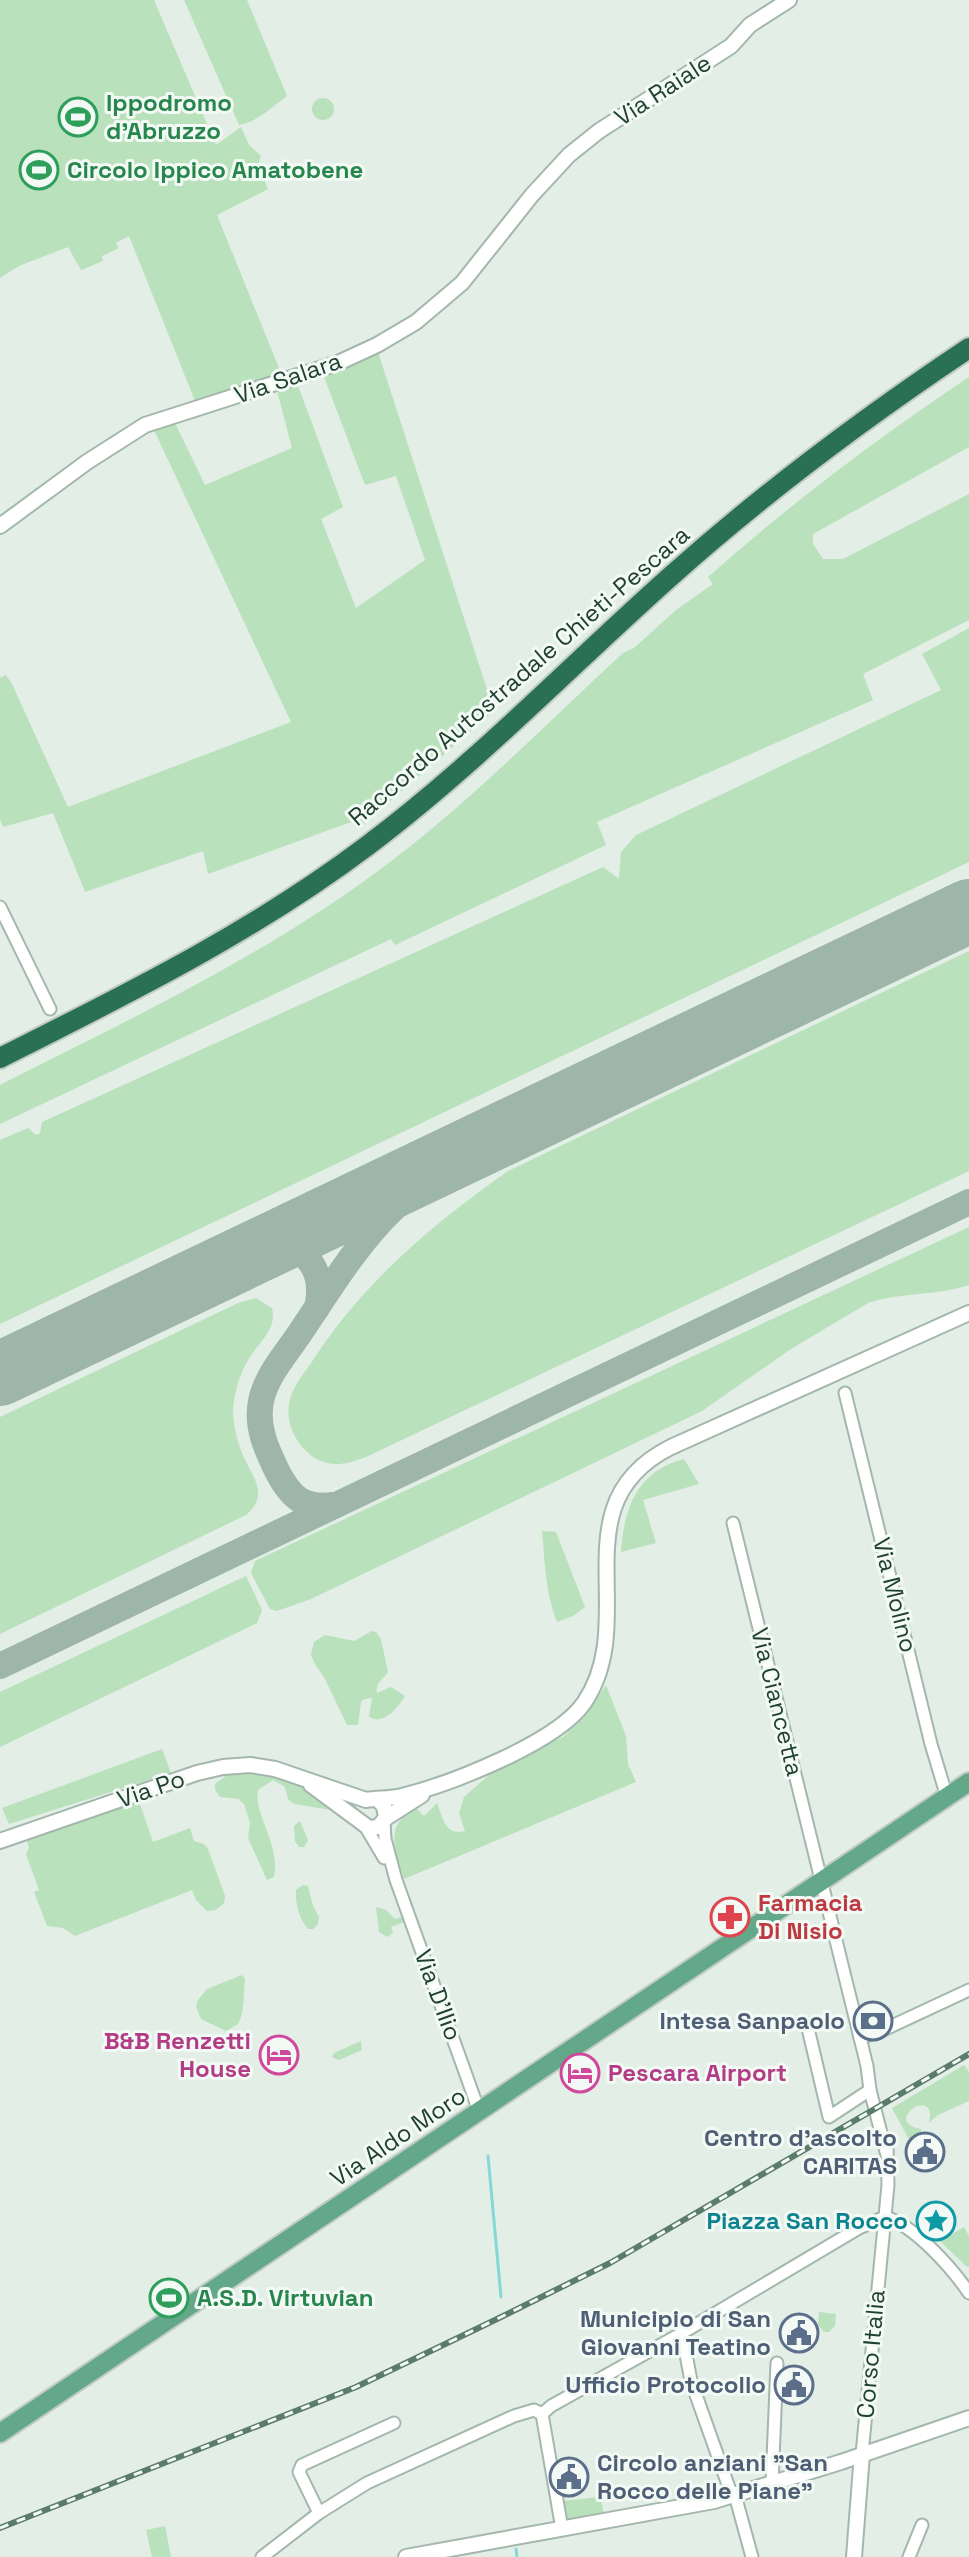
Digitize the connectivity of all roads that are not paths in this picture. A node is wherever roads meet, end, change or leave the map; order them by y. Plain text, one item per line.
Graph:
1 (789, 0) edge
2 (541, 184) joint
3 (969, 348) edge
4 (969, 364) edge
5 (0, 526) edge
6 (0, 907) edge
7 (50, 1009) dead end
8 (0, 1058) edge
9 (0, 1073) edge
10 (969, 1313) edge
11 (845, 1393) dead end
12 (733, 1523) dead end
13 (305, 1780) junction
14 (969, 1782) edge
15 (437, 1785) junction
16 (947, 1797) junction
17 (372, 1800) junction
18 (385, 1820) junction
19 (362, 1823) junction
20 (0, 1841) edge
21 (396, 1880) junction
22 (822, 1880) junction
23 (969, 1990) edge
24 (807, 2024) dead end
25 (860, 2038) junction
26 (867, 2069) junction
27 (870, 2090) junction
28 (479, 2111) junction
29 (886, 2152) junction
30 (885, 2217) junction
31 (969, 2293) edge
32 (682, 2333) junction
33 (777, 2363) dead end
34 (542, 2414) junction
35 (969, 2418) edge
36 (394, 2423) dead end
37 (0, 2433) edge
38 (862, 2454) junction
39 (772, 2483) junction
40 (733, 2496) junction
41 (319, 2513) junction
42 (922, 2525) dead end
43 (562, 2529) junction
44 (262, 2557) edge
45 (406, 2557) edge
46 (752, 2557) edge
47 (854, 2557) edge
48 (909, 2557) edge

1 - 2 street, Via Raiale
2 - 5 street, Via Salara
3 - 8 highway, Raccordo Autostradale Chieti-Pescara
4 - 9 highway, Raccordo Autostradale Chieti-Pescara
6 - 7 street
10 - 15 street
11 - 16 street, Via Molino
12 - 22 street, Via Ciancetta
13 - 17 street, Via Po
13 - 19 street, Via Po
13 - 20 street, Via Po
14 - 16 main road, Via Aldo Moro
15 - 17 street
15 - 18 street
16 - 22 main road, Via Aldo Moro
17 - 18 street
17 - 19 street
18 - 19 street
18 - 21 street, Via D'Ilio
19 - 21 street, Via D'Ilio
21 - 28 street, Via D'Ilio
22 - 25 street, Corso Italia
22 - 28 main road, Via Aldo Moro
23 - 25 street
24 - 27 street
25 - 26 street, Corso Italia
26 - 27 street, Corso Italia
26 - 29 street, Corso Italia
27 - 29 street, Corso Italia
28 - 37 main road, Via Aldo Moro
29 - 30 street, Corso Italia
30 - 31 street
30 - 32 street
30 - 38 street, Corso Italia
32 - 34 street
32 - 40 street
33 - 39 street
34 - 41 street
34 - 43 street
35 - 38 street
36 - 41 street
38 - 39 street
38 - 47 street, Corso Italia
39 - 40 street
40 - 43 street
40 - 46 street
41 - 44 street
42 - 48 street
43 - 45 street

